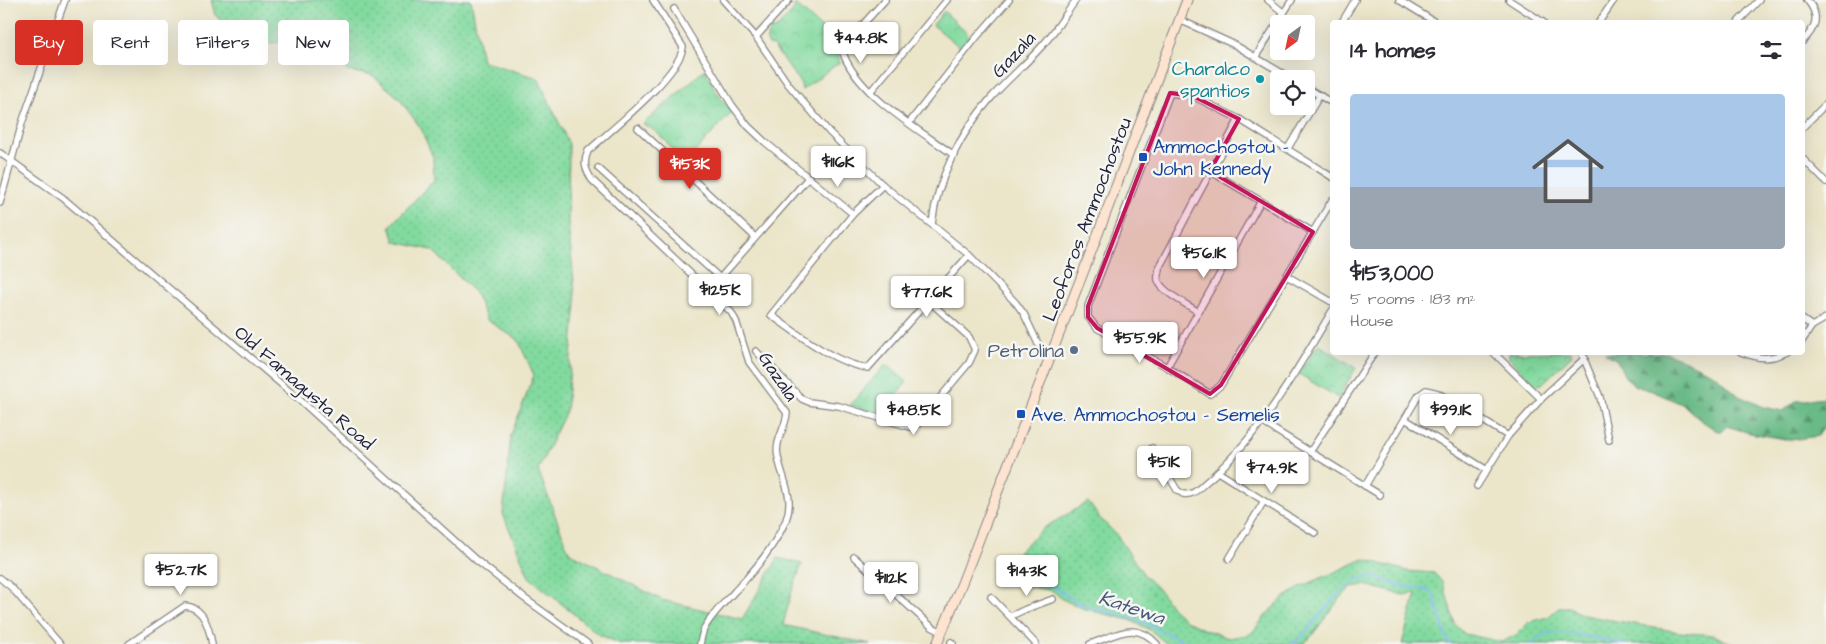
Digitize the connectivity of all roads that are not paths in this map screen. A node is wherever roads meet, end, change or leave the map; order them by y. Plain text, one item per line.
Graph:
1 (64, 0) edge
2 (653, 0) edge
3 (723, 0) edge
4 (789, 0) edge
5 (885, 0) edge
6 (947, 0) edge
7 (1009, 0) edge
8 (1076, 0) edge
9 (1187, 0) edge
10 (1268, 0) edge
11 (1292, 0) edge
12 (1355, 0) edge
13 (1399, 0) edge
14 (1509, 0) edge
15 (1614, 0) edge
16 (1759, 0) edge
17 (1807, 0) edge
18 (674, 9) dead end
19 (1284, 12) junction
20 (1535, 17) junction
21 (1180, 20) junction
22 (1343, 20) edge
23 (1431, 20) edge
24 (1533, 20) edge
25 (1540, 20) edge
26 (1600, 20) edge
27 (1740, 20) edge
28 (756, 37) junction
29 (1805, 39) edge
30 (1256, 56) junction
31 (1278, 70) edge
32 (870, 92) junction
33 (1315, 92) edge
34 (1320, 95) junction
35 (1330, 102) edge
36 (1826, 104) edge
37 (1239, 119) junction
38 (909, 123) junction
39 (1805, 125) edge
40 (638, 128) dead end
41 (1288, 148) junction
42 (0, 153) edge
43 (954, 155) junction
44 (12, 160) junction
45 (1805, 161) edge
46 (598, 168) dead end
47 (1210, 172) junction
48 (1330, 176) edge
49 (809, 177) junction
50 (1826, 182) edge
51 (883, 185) junction
52 (1261, 201) junction
53 (0, 203) edge
54 (1330, 203) edge
55 (853, 214) junction
56 (932, 224) junction
57 (1313, 232) junction
58 (755, 237) junction
59 (969, 255) junction
60 (1287, 276) junction
61 (929, 301) junction
62 (1330, 301) edge
63 (1198, 311) junction
64 (1330, 314) edge
65 (1826, 318) edge
66 (1805, 321) edge
67 (1812, 326) junction
68 (1805, 336) edge
69 (756, 351) dead end
70 (1373, 355) edge
71 (1496, 355) edge
72 (1583, 355) edge
73 (1752, 355) edge
74 (1780, 355) edge
75 (1050, 358) junction
76 (1167, 367) junction
77 (1541, 399) junction
78 (1405, 419) junction
79 (1262, 422) junction
80 (1508, 436) junction
81 (1609, 440) dead end
82 (1152, 448) dead end
83 (1310, 452) junction
84 (1487, 470) junction
85 (1218, 472) junction
86 (1365, 486) junction
87 (1477, 486) dead end
88 (1380, 495) dead end
89 (1264, 501) junction
90 (1316, 533) dead end
91 (854, 557) dead end
92 (1229, 558) dead end
93 (0, 578) edge
94 (990, 597) dead end
95 (1053, 600) dead end
96 (1010, 616) junction
97 (942, 632) junction
98 (60, 644) edge
99 (128, 644) edge
100 (212, 644) edge
101 (588, 644) edge
102 (700, 644) edge
103 (937, 644) edge
104 (1036, 644) edge
105 (1090, 644) edge
106 (1157, 644) edge

1 - 44 street
2 - 102 street, Gazala
3 - 28 street
4 - 28 street
5 - 32 street
6 - 32 street
7 - 38 street
8 - 43 street, Gazala
9 - 21 main road, Leoforos Ammochostou
10 - 19 street
11 - 19 street
12 - 22 street
13 - 23 street
14 - 20 street
15 - 26 street
16 - 27 street
17 - 29 street
18 - 49 street
19 - 30 street
20 - 24 street
20 - 25 street
21 - 30 street
21 - 75 main road, Leoforos Ammochostou
28 - 51 street
30 - 31 street
32 - 38 street
33 - 34 street
34 - 35 street
34 - 41 street
36 - 39 street
37 - 41 street
37 - 47 street
37 - 76 street
38 - 43 street
40 - 58 street
41 - 48 street
42 - 44 street, Old Famagusta Road
43 - 56 street, Gazala
44 - 53 street
44 - 101 street, Old Famagusta Road
45 - 50 street
46 - 58 street
47 - 52 street
47 - 63 street
49 - 55 street
49 - 58 street
51 - 55 street
51 - 56 street
52 - 57 street
52 - 63 street
54 - 57 street
55 - 61 street
56 - 59 street
57 - 60 street
59 - 61 street
59 - 75 street
60 - 62 street
60 - 76 street
61 - 69 street
63 - 76 street
64 - 79 street
65 - 67 street
66 - 67 street
67 - 68 street
70 - 83 street
71 - 77 street
72 - 77 street
72 - 81 street
73 - 74 street
75 - 97 main road, Leoforos Ammochostou
77 - 80 street
78 - 80 street
78 - 84 street
78 - 86 street
79 - 83 street
79 - 85 street
80 - 84 street
82 - 85 street
83 - 86 street
84 - 87 street
85 - 89 street
86 - 88 street
89 - 90 street
89 - 92 street
91 - 97 street
93 - 98 street
94 - 96 street
95 - 96 street
96 - 104 street
97 - 103 main road, Leoforos Ammochostou
99 - 100 street
105 - 106 street

